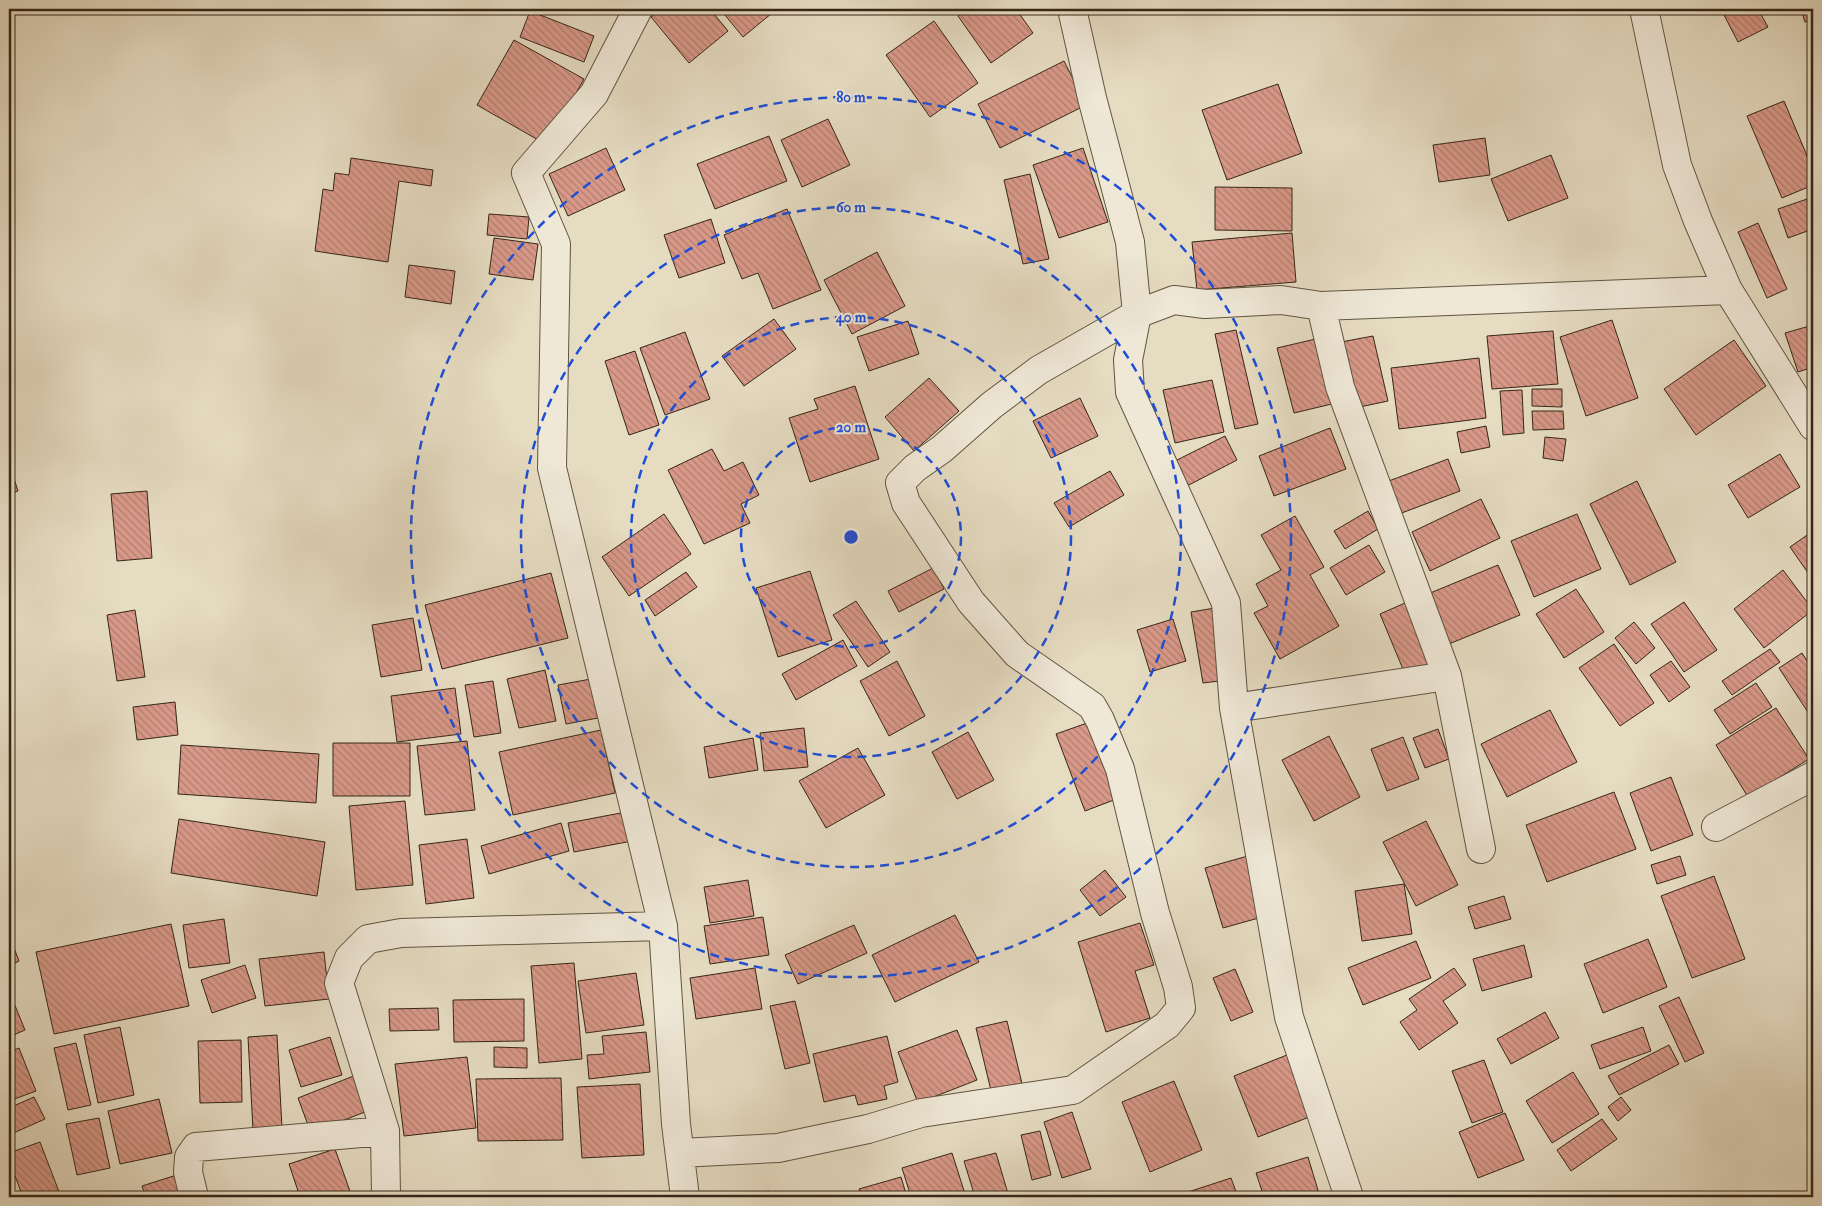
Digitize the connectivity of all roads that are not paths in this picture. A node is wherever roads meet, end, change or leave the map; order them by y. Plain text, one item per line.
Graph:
1 (638, 9) edge
2 (1072, 9) edge
3 (1644, 9) edge
4 (1728, 290) junction
5 (1321, 306) junction
6 (1137, 314) junction
7 (1813, 426) edge
8 (1447, 676) junction
9 (1234, 708) junction
10 (1813, 776) edge
11 (1716, 827) dead end
12 (1481, 849) dead end
13 (663, 926) junction
14 (385, 1131) junction
15 (680, 1153) junction
16 (194, 1197) edge
17 (386, 1197) edge
18 (685, 1197) edge
19 (1349, 1197) edge

1 - 13 street
2 - 6 street
3 - 4 street
4 - 5 street
4 - 7 street
5 - 6 street
5 - 8 street
6 - 9 street
6 - 15 street
8 - 9 street
8 - 12 street
9 - 19 street
10 - 11 street
13 - 14 street
13 - 15 street
14 - 16 street
14 - 17 street
15 - 18 street

